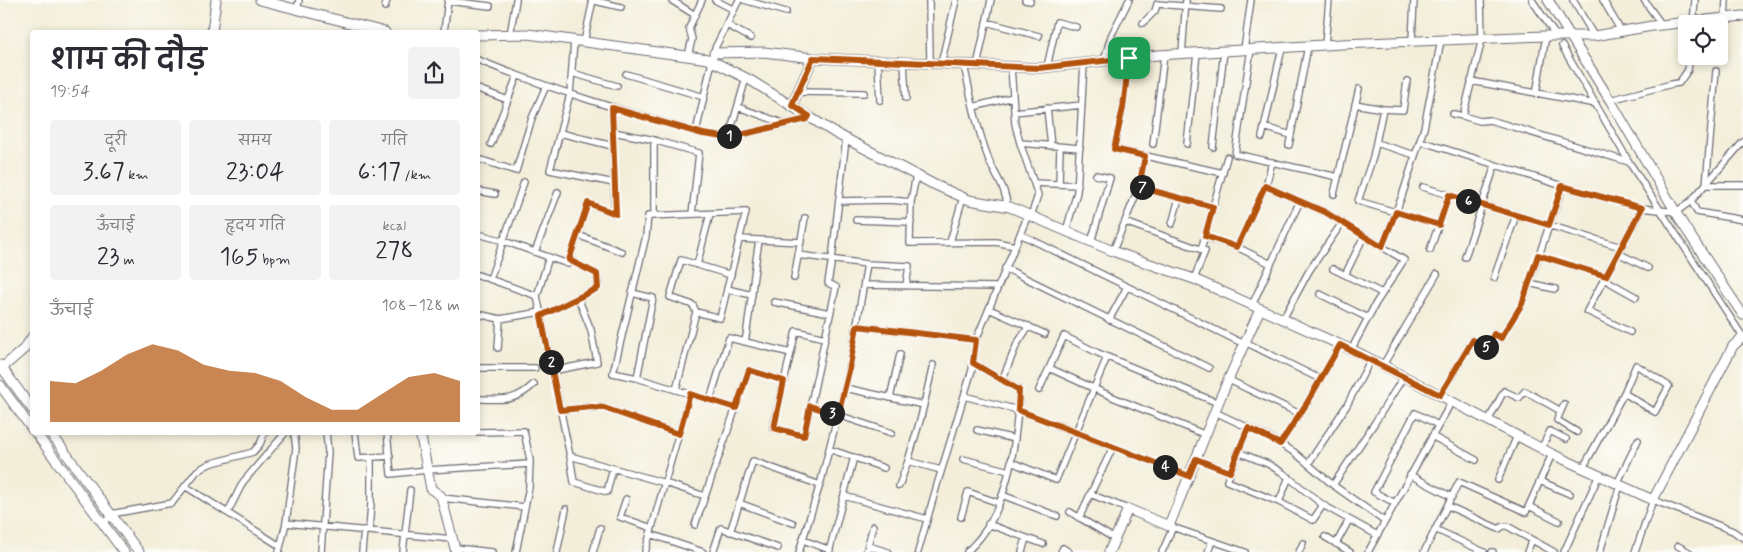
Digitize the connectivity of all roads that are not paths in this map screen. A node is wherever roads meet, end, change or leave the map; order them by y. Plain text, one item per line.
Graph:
1 (216, 0) edge
2 (260, 0) edge
3 (299, 0) edge
4 (387, 0) edge
5 (448, 0) edge
6 (516, 0) edge
7 (589, 0) edge
8 (593, 0) edge
9 (671, 0) edge
10 (702, 0) edge
11 (715, 0) edge
12 (739, 0) edge
13 (744, 0) edge
14 (929, 0) edge
15 (956, 0) edge
16 (991, 0) edge
17 (1128, 0) edge
18 (1252, 0) edge
19 (1329, 0) edge
20 (1414, 0) edge
21 (1481, 0) edge
22 (1532, 0) edge
23 (1548, 0) edge
24 (1573, 0) edge
25 (1603, 0) edge
26 (1644, 0) edge
27 (1695, 0) edge
28 (1726, 0) edge
29 (1186, 3) edge
30 (490, 6) dead end
31 (385, 7) dead end
32 (621, 7) dead end
33 (1221, 9) dead end
34 (297, 10) junction
35 (734, 10) junction
36 (786, 12) dead end
37 (695, 15) junction
38 (1694, 15) edge
39 (1725, 15) edge
40 (1743, 16) edge
41 (1728, 18) edge
42 (986, 22) junction
43 (1143, 23) dead end
44 (1678, 23) edge
45 (727, 25) junction
46 (1662, 25) junction
47 (1076, 27) dead end
48 (212, 30) edge
49 (377, 30) edge
50 (444, 30) edge
51 (1621, 32) junction
52 (510, 34) junction
53 (480, 35) edge
54 (1039, 36) dead end
55 (1546, 36) junction
56 (1556, 36) junction
57 (1594, 36) junction
58 (1571, 37) junction
59 (752, 38) dead end
60 (1482, 39) junction
61 (1441, 40) junction
62 (574, 41) junction
63 (1412, 41) junction
64 (584, 42) junction
65 (1326, 45) junction
66 (1308, 46) junction
67 (1562, 46) dead end
68 (1282, 48) junction
69 (1248, 50) junction
70 (1224, 51) junction
71 (1197, 53) junction
72 (1182, 54) junction
73 (1164, 55) junction
74 (688, 56) junction
75 (713, 56) junction
76 (813, 58) junction
77 (1129, 58) junction
78 (878, 60) junction
79 (480, 61) edge
80 (1104, 61) junction
81 (904, 62) junction
82 (930, 63) junction
83 (1084, 63) junction
84 (941, 64) junction
85 (964, 65) junction
86 (1689, 65) edge
87 (977, 66) junction
88 (1011, 67) junction
89 (1047, 67) junction
90 (1716, 71) dead end
91 (572, 73) junction
92 (626, 74) dead end
93 (517, 76) junction
94 (746, 78) junction
95 (1471, 81) junction
96 (1407, 82) dead end
97 (546, 86) junction
98 (617, 86) dead end
99 (480, 90) edge
100 (1359, 90) dead end
101 (798, 92) junction
102 (864, 93) dead end
103 (570, 94) junction
104 (1536, 94) junction
105 (704, 97) junction
106 (1013, 97) junction
107 (906, 98) dead end
108 (508, 100) junction
109 (880, 100) dead end
110 (1610, 100) junction
111 (1355, 104) junction
112 (1596, 104) junction
113 (792, 105) junction
114 (1082, 105) junction
115 (738, 107) junction
116 (973, 107) junction
117 (612, 108) junction
118 (1047, 108) junction
119 (1383, 109) junction
120 (1014, 112) junction
121 (1453, 114) dead end
122 (809, 116) junction
123 (1462, 116) junction
124 (786, 124) junction
125 (1264, 127) junction
126 (613, 132) junction
127 (696, 132) junction
128 (560, 133) junction
129 (1291, 134) junction
130 (729, 136) junction
131 (1262, 137) dead end
132 (846, 139) junction
133 (654, 140) junction
134 (1420, 140) junction
135 (1743, 142) edge
136 (1020, 143) junction
137 (1376, 143) junction
138 (491, 144) dead end
139 (1154, 144) dead end
140 (1187, 144) dead end
141 (1289, 145) dead end
142 (613, 146) junction
143 (1051, 146) junction
144 (1060, 147) junction
145 (1213, 147) dead end
146 (1080, 148) junction
147 (1415, 155) junction
148 (1145, 156) junction
149 (1227, 157) dead end
150 (480, 160) edge
151 (1272, 162) junction
152 (1629, 162) junction
153 (1496, 165) junction
154 (1223, 173) junction
155 (916, 175) junction
156 (1096, 175) dead end
157 (1338, 176) junction
158 (524, 182) dead end
159 (614, 183) junction
160 (1034, 183) junction
161 (1059, 184) junction
162 (1078, 185) junction
163 (1706, 185) junction
164 (1743, 185) edge
165 (1265, 186) junction
166 (1562, 186) junction
167 (1139, 187) junction
168 (1423, 187) dead end
169 (480, 191) edge
170 (558, 192) dead end
171 (495, 194) dead end
172 (1334, 194) dead end
173 (1449, 195) junction
174 (963, 197) junction
175 (1179, 198) junction
176 (839, 201) junction
177 (1300, 201) junction
178 (911, 202) junction
179 (1691, 202) junction
180 (1482, 205) junction
181 (1007, 207) junction
182 (1213, 207) junction
183 (1642, 208) junction
184 (1660, 210) junction
185 (1396, 212) junction
186 (1676, 212) junction
187 (692, 214) junction
188 (710, 214) junction
189 (1029, 215) junction
190 (1516, 215) junction
191 (654, 216) junction
192 (805, 218) dead end
193 (856, 220) dead end
194 (1743, 220) edge
195 (911, 222) junction
196 (1125, 222) junction
197 (1342, 223) junction
198 (1172, 224) dead end
199 (1439, 225) junction
200 (1549, 225) junction
201 (1066, 231) junction
202 (1020, 234) junction
203 (480, 235) edge
204 (578, 235) junction
205 (1205, 236) junction
206 (1364, 236) junction
207 (739, 239) junction
208 (504, 241) junction
209 (759, 241) junction
210 (801, 242) junction
211 (950, 242) junction
212 (1091, 242) junction
213 (1015, 246) junction
214 (1237, 247) junction
215 (1382, 247) junction
216 (1201, 250) junction
217 (1430, 250) dead end
218 (1619, 250) junction
219 (1113, 251) junction
220 (535, 252) junction
221 (622, 252) dead end
222 (798, 255) junction
223 (1538, 255) junction
224 (1465, 257) dead end
225 (549, 258) junction
226 (832, 259) junction
227 (569, 260) junction
228 (868, 264) junction
229 (1271, 264) junction
230 (697, 265) junction
231 (1005, 268) junction
232 (1648, 268) dead end
233 (1333, 269) dead end
234 (1437, 274) dead end
235 (731, 275) junction
236 (1345, 275) junction
237 (480, 276) edge
238 (1605, 277) junction
239 (794, 278) dead end
240 (1494, 278) dead end
241 (490, 279) junction
242 (1194, 279) junction
243 (1529, 283) junction
244 (864, 285) junction
245 (906, 286) junction
246 (997, 287) junction
247 (1127, 287) junction
248 (727, 288) junction
249 (1555, 290) dead end
250 (632, 293) junction
251 (1320, 294) dead end
252 (1382, 294) junction
253 (752, 295) junction
254 (537, 296) junction
255 (1636, 297) dead end
256 (578, 298) junction
257 (774, 302) dead end
258 (1256, 307) junction
259 (988, 308) junction
260 (696, 312) junction
261 (830, 313) junction
262 (480, 314) edge
263 (541, 314) junction
264 (1743, 316) edge
265 (1368, 318) junction
266 (500, 319) junction
267 (1283, 319) junction
268 (1109, 320) junction
269 (857, 326) junction
270 (1028, 326) junction
271 (1630, 332) dead end
272 (1045, 334) dead end
273 (1743, 337) edge
274 (825, 338) junction
275 (30, 340) edge
276 (976, 340) junction
277 (745, 342) junction
278 (1245, 343) junction
279 (1340, 345) junction
280 (498, 348) dead end
281 (1351, 350) junction
282 (791, 353) junction
283 (900, 354) dead end
284 (1107, 357) junction
285 (1370, 359) junction
286 (973, 363) junction
287 (933, 365) dead end
288 (1383, 365) junction
289 (1, 367) edge
290 (480, 368) edge
291 (535, 368) dead end
292 (1049, 368) junction
293 (1209, 368) dead end
294 (552, 371) junction
295 (1404, 376) junction
296 (637, 378) junction
297 (1320, 379) junction
298 (1002, 380) junction
299 (1229, 380) junction
300 (784, 381) junction
301 (534, 384) dead end
302 (0, 385) edge
303 (845, 388) junction
304 (1094, 388) junction
305 (676, 390) junction
306 (1038, 390) dead end
307 (1624, 393) junction
308 (690, 394) junction
309 (1440, 395) junction
310 (964, 396) junction
311 (890, 398) junction
312 (480, 400) edge
313 (710, 400) junction
314 (1452, 401) junction
315 (1564, 404) dead end
316 (924, 405) junction
317 (30, 406) edge
318 (810, 406) junction
319 (1217, 407) junction
320 (736, 408) junction
321 (560, 410) junction
322 (1018, 410) junction
323 (1561, 411) junction
324 (1300, 414) junction
325 (838, 415) junction
326 (1488, 421) junction
327 (1438, 425) junction
328 (30, 426) edge
329 (1248, 428) junction
330 (976, 430) dead end
331 (480, 432) edge
332 (1075, 432) junction
333 (1577, 432) dead end
334 (892, 433) dead end
335 (679, 434) junction
336 (37, 435) edge
337 (52, 435) edge
338 (264, 435) edge
339 (283, 435) edge
340 (294, 435) edge
341 (326, 435) edge
342 (355, 435) edge
343 (387, 435) edge
344 (421, 435) edge
345 (1206, 435) junction
346 (1432, 436) junction
347 (1517, 436) junction
348 (1015, 439) junction
349 (1566, 439) dead end
350 (1638, 440) dead end
351 (1280, 444) junction
352 (1113, 447) junction
353 (829, 449) junction
354 (1541, 449) junction
355 (1238, 452) junction
356 (1552, 454) junction
357 (390, 456) junction
358 (570, 456) junction
359 (371, 457) junction
360 (854, 457) junction
361 (1196, 459) junction
362 (963, 460) dead end
363 (1476, 460) dead end
364 (908, 461) junction
365 (1011, 462) junction
366 (530, 464) junction
367 (1308, 464) junction
368 (613, 468) junction
369 (884, 468) dead end
370 (1583, 468) junction
371 (427, 470) junction
372 (941, 470) junction
373 (1009, 471) junction
374 (1230, 472) junction
375 (1189, 476) junction
376 (1410, 476) junction
377 (1599, 476) junction
378 (1288, 477) junction
379 (1498, 480) dead end
380 (1540, 481) junction
381 (665, 483) junction
382 (1618, 484) junction
383 (820, 485) junction
384 (1333, 485) junction
385 (185, 486) junction
386 (899, 486) dead end
387 (410, 490) dead end
388 (1090, 494) junction
389 (1570, 494) dead end
390 (1002, 495) junction
391 (705, 496) junction
392 (844, 496) junction
393 (1452, 497) junction
394 (442, 498) junction
395 (626, 499) dead end
396 (1653, 500) junction
397 (1278, 502) junction
398 (739, 503) junction
399 (999, 503) junction
400 (1394, 503) junction
401 (1323, 505) junction
402 (1448, 506) junction
403 (1529, 506) junction
404 (525, 507) junction
405 (566, 508) dead end
406 (1128, 509) junction
407 (228, 512) junction
408 (1070, 512) dead end
409 (111, 514) junction
410 (1057, 516) dead end
411 (961, 517) dead end
412 (1079, 518) junction
413 (927, 519) junction
414 (1349, 520) junction
415 (1559, 521) dead end
416 (286, 522) junction
417 (1384, 522) junction
418 (793, 523) dead end
419 (988, 524) junction
420 (104, 525) junction
421 (695, 525) dead end
422 (323, 526) junction
423 (873, 526) dead end
424 (1171, 526) junction
425 (600, 528) dead end
426 (1435, 529) junction
427 (367, 530) junction
428 (651, 531) junction
429 (730, 532) junction
430 (405, 534) junction
431 (1377, 536) junction
432 (1325, 537) dead end
433 (1026, 538) junction
434 (1743, 538) edge
435 (1115, 539) junction
436 (803, 540) junction
437 (1532, 540) junction
438 (1212, 541) junction
439 (1043, 544) dead end
440 (1304, 544) dead end
441 (1336, 544) junction
442 (454, 546) edge
443 (1678, 546) dead end
444 (778, 548) dead end
445 (280, 549) edge
446 (867, 549) edge
447 (594, 551) edge
448 (830, 551) edge
449 (971, 551) edge
450 (124, 552) edge
451 (139, 552) edge
452 (321, 552) edge
453 (362, 552) edge
454 (403, 552) edge
455 (492, 552) edge
456 (516, 552) edge
457 (557, 552) edge
458 (645, 552) edge
459 (703, 552) edge
460 (713, 552) edge
461 (799, 552) edge
462 (888, 552) edge
463 (918, 552) edge
464 (1022, 552) edge
465 (1061, 552) edge
466 (1069, 552) edge
467 (1109, 552) edge
468 (1162, 552) edge
469 (1208, 552) edge
470 (1245, 552) edge
471 (1298, 552) edge
472 (1350, 552) edge
473 (1368, 552) edge
474 (1424, 552) edge
475 (1484, 552) edge
476 (1528, 552) edge
477 (1554, 552) edge
478 (1564, 552) edge
479 (1600, 552) edge
480 (1634, 552) edge
481 (1689, 552) edge

1 - 48 street
2 - 34 street
3 - 34 street
4 - 31 street
5 - 30 street
5 - 50 street
6 - 52 street
7 - 8 street
8 - 32 street
8 - 64 street
9 - 37 street
10 - 37 street
11 - 35 street
12 - 35 street
13 - 36 street
14 - 82 street
15 - 84 street
16 - 42 street
17 - 80 street
18 - 69 street
19 - 65 street
20 - 63 street
21 - 60 street
22 - 56 street
23 - 58 street
24 - 57 street
25 - 51 street
26 - 46 street
27 - 38 street
28 - 39 street
29 - 33 street
29 - 43 street
29 - 72 street
34 - 49 street
35 - 45 street
37 - 74 street
40 - 41 street
42 - 54 street
42 - 87 street
44 - 46 street
45 - 59 street
45 - 75 street
46 - 51 street
47 - 89 street
51 - 57 street
52 - 53 street
52 - 62 street
55 - 56 street
55 - 60 street
55 - 104 street
56 - 58 street
57 - 58 street
58 - 110 street
60 - 61 street
60 - 95 street
61 - 63 street
61 - 134 street
62 - 64 street
62 - 91 street
63 - 65 street
64 - 74 street
65 - 66 street
66 - 68 street
66 - 129 street
67 - 112 street
68 - 69 street
68 - 125 street
69 - 70 street
69 - 151 street
70 - 71 street
70 - 145 street
71 - 72 street
71 - 140 street
72 - 73 street
73 - 77 street
73 - 139 street
74 - 75 street
75 - 76 street
75 - 94 street
75 - 105 street
76 - 78 street
76 - 101 street
77 - 80 street
77 - 148 street
78 - 81 street
78 - 109 street
79 - 93 street
80 - 83 street
81 - 82 street
81 - 107 street
82 - 84 street
83 - 89 street
83 - 114 street
84 - 85 street
85 - 87 street
85 - 116 street
86 - 110 street
87 - 88 street
88 - 89 street
88 - 106 street
90 - 163 street
91 - 98 street
91 - 103 street
92 - 105 street
93 - 97 street
93 - 108 street
94 - 113 street
94 - 115 street
95 - 104 street
95 - 123 street
96 - 119 street
97 - 103 street
97 - 150 street
99 - 108 street
100 - 111 street
101 - 102 street
101 - 113 street
103 - 117 street
103 - 128 street
104 - 112 street
105 - 127 street
106 - 116 street
106 - 120 street
108 - 138 street
110 - 186 street
111 - 119 street
111 - 157 street
112 - 152 street
113 - 122 street
114 - 118 street
114 - 146 street
115 - 124 street
115 - 130 street
116 - 181 street
117 - 126 street
117 - 127 street
118 - 120 street
118 - 143 street
119 - 137 street
120 - 136 street
121 - 123 street
122 - 124 street
122 - 132 street
123 - 152 street
124 - 130 street
125 - 129 street
125 - 131 street
126 - 133 street
126 - 142 street
127 - 130 street
128 - 142 street
128 - 159 street
129 - 141 street
132 - 155 street
132 - 176 street
133 - 187 street
133 - 191 street
134 - 147 street
134 - 153 street
135 - 163 street
136 - 143 street
136 - 160 street
137 - 147 street
137 - 185 street
142 - 159 street
143 - 144 street
144 - 146 street
144 - 161 street
146 - 162 street
147 - 185 street
148 - 154 street
148 - 167 street
149 - 154 street
151 - 157 street
151 - 165 street
152 - 184 street
153 - 166 street
153 - 180 street
154 - 182 street
155 - 174 street
155 - 178 street
156 - 212 street
157 - 172 street
158 - 208 street
159 - 204 street
160 - 161 street
160 - 189 street
161 - 162 street
162 - 201 street
163 - 164 street
163 - 179 street
165 - 177 street
165 - 214 street
166 - 183 street
166 - 200 street
167 - 175 street
167 - 196 street
168 - 173 street
169 - 171 street
170 - 220 street
173 - 180 street
173 - 199 street
174 - 181 street
174 - 211 street
175 - 182 street
175 - 198 street
176 - 178 street
176 - 226 street
177 - 197 street
177 - 229 street
178 - 195 street
179 - 186 street
179 - 194 street
180 - 190 street
180 - 224 street
181 - 189 street
182 - 205 street
183 - 184 street
183 - 218 street
184 - 186 street
184 - 273 street
185 - 199 street
185 - 215 street
186 - 264 street
187 - 188 street
187 - 191 street
188 - 207 street
188 - 230 street
189 - 201 street
189 - 202 street
190 - 200 street
190 - 240 street
191 - 250 street
192 - 210 street
193 - 195 street
195 - 211 street
196 - 216 street
196 - 219 street
197 - 206 street
197 - 267 street
199 - 217 street
200 - 218 street
200 - 223 street
201 - 212 street
202 - 213 street
202 - 247 street
203 - 208 street
204 - 221 street
204 - 227 street
205 - 214 street
205 - 216 street
206 - 215 street
206 - 236 street
207 - 209 street
207 - 235 street
208 - 220 street
208 - 241 street
209 - 210 street
209 - 253 street
210 - 222 street
211 - 213 street
212 - 219 street
213 - 231 street
214 - 229 street
215 - 252 street
216 - 242 street
218 - 232 street
218 - 238 street
219 - 242 street
220 - 225 street
222 - 226 street
222 - 239 street
223 - 238 street
223 - 243 street
225 - 227 street
225 - 254 street
226 - 228 street
226 - 261 street
227 - 256 street
228 - 244 street
228 - 245 street
229 - 258 street
230 - 235 street
230 - 260 street
231 - 246 street
231 - 268 street
233 - 236 street
234 - 288 street
235 - 248 street
236 - 252 street
237 - 241 street
238 - 255 street
238 - 271 street
241 - 254 street
242 - 258 street
243 - 249 street
243 - 309 street
244 - 245 street
244 - 269 street
245 - 246 street
246 - 259 street
247 - 268 street
247 - 278 street
248 - 253 street
248 - 260 street
250 - 296 street
250 - 296 street
251 - 265 street
252 - 265 street
253 - 277 street
254 - 263 street
256 - 263 street
256 - 294 street
257 - 261 street
258 - 267 street
258 - 278 street
259 - 270 street
259 - 276 street
260 - 305 street
261 - 274 street
262 - 266 street
263 - 266 street
263 - 294 street
265 - 281 street
266 - 280 street
267 - 279 street
268 - 293 street
269 - 276 street
269 - 303 street
270 - 272 street
270 - 298 street
273 - 396 street
274 - 282 street
274 - 318 street
275 - 289 street
276 - 286 street
277 - 282 street
277 - 313 street
278 - 297 street
278 - 299 street
279 - 281 street
279 - 297 street
281 - 285 street
282 - 300 street
283 - 311 street
284 - 292 street
284 - 304 street
284 - 319 street
285 - 288 street
285 - 367 street
286 - 298 street
286 - 310 street
287 - 316 street
288 - 295 street
289 - 317 street
290 - 291 street
292 - 304 street
292 - 306 street
294 - 321 street
295 - 309 street
295 - 384 street
296 - 305 street
297 - 324 street
298 - 322 street
299 - 319 street
299 - 324 street
300 - 318 street
300 - 320 street
301 - 312 street
302 - 328 street
303 - 311 street
303 - 325 street
304 - 332 street
304 - 345 street
305 - 308 street
307 - 307 street
307 - 370 street
308 - 313 street
308 - 335 street
309 - 314 street
310 - 322 street
310 - 372 street
311 - 316 street
313 - 320 street
314 - 326 street
314 - 327 street
315 - 323 street
316 - 364 street
318 - 325 street
319 - 329 street
319 - 345 street
320 - 391 street
321 - 335 street
321 - 358 street
322 - 332 street
322 - 348 street
323 - 326 street
323 - 333 street
324 - 351 street
325 - 334 street
325 - 353 street
326 - 347 street
327 - 346 street
327 - 400 street
329 - 351 street
329 - 355 street
330 - 348 street
331 - 366 street
332 - 352 street
332 - 365 street
335 - 381 street
336 - 420 street
337 - 409 street
338 - 385 street
339 - 407 street
340 - 416 street
341 - 422 street
342 - 359 street
343 - 357 street
344 - 371 street
345 - 361 street
346 - 363 street
346 - 376 street
347 - 354 street
347 - 379 street
348 - 365 street
349 - 354 street
350 - 382 street
351 - 367 street
352 - 375 street
352 - 388 street
353 - 360 street
353 - 383 street
354 - 356 street
355 - 374 street
355 - 378 street
356 - 370 street
356 - 380 street
357 - 359 street
357 - 371 street
358 - 368 street
358 - 368 street
359 - 427 street
360 - 369 street
360 - 392 street
361 - 374 street
361 - 375 street
362 - 373 street
364 - 372 street
364 - 386 street
365 - 373 street
366 - 371 street
366 - 404 street
367 - 384 street
368 - 381 street
370 - 377 street
371 - 394 street
372 - 413 street
373 - 390 street
374 - 397 street
375 - 424 street
376 - 393 street
376 - 400 street
377 - 382 street
377 - 478 street
378 - 397 street
378 - 401 street
380 - 389 street
380 - 403 street
381 - 391 street
381 - 428 street
382 - 396 street
382 - 479 street
383 - 398 street
383 - 436 street
384 - 417 street
385 - 407 street
385 - 409 street
387 - 430 street
388 - 406 street
388 - 412 street
390 - 399 street
390 - 410 street
391 - 421 street
392 - 413 street
392 - 448 street
393 - 402 street
393 - 403 street
394 - 404 street
394 - 442 street
395 - 428 street
396 - 434 street
396 - 480 street
397 - 401 street
398 - 418 street
398 - 429 street
399 - 411 street
399 - 419 street
400 - 417 street
401 - 414 street
402 - 426 street
402 - 437 street
403 - 415 street
404 - 456 street
405 - 457 street
406 - 424 street
406 - 435 street
407 - 445 street
408 - 412 street
409 - 420 street
409 - 451 street
412 - 435 street
413 - 463 street
414 - 431 street
414 - 441 street
416 - 422 street
416 - 445 street
417 - 431 street
419 - 433 street
419 - 449 street
420 - 450 street
422 - 427 street
422 - 452 street
423 - 446 street
424 - 438 street
424 - 468 street
425 - 447 street
426 - 474 street
426 - 475 street
427 - 430 street
427 - 453 street
428 - 458 street
428 - 459 street
429 - 444 street
429 - 460 street
430 - 442 street
430 - 454 street
431 - 473 street
432 - 441 street
433 - 439 street
433 - 464 street
435 - 467 street
436 - 448 street
436 - 461 street
437 - 476 street
437 - 477 street
438 - 469 street
438 - 470 street
440 - 471 street
441 - 472 street
442 - 455 street
443 - 481 street
446 - 462 street
465 - 466 street

